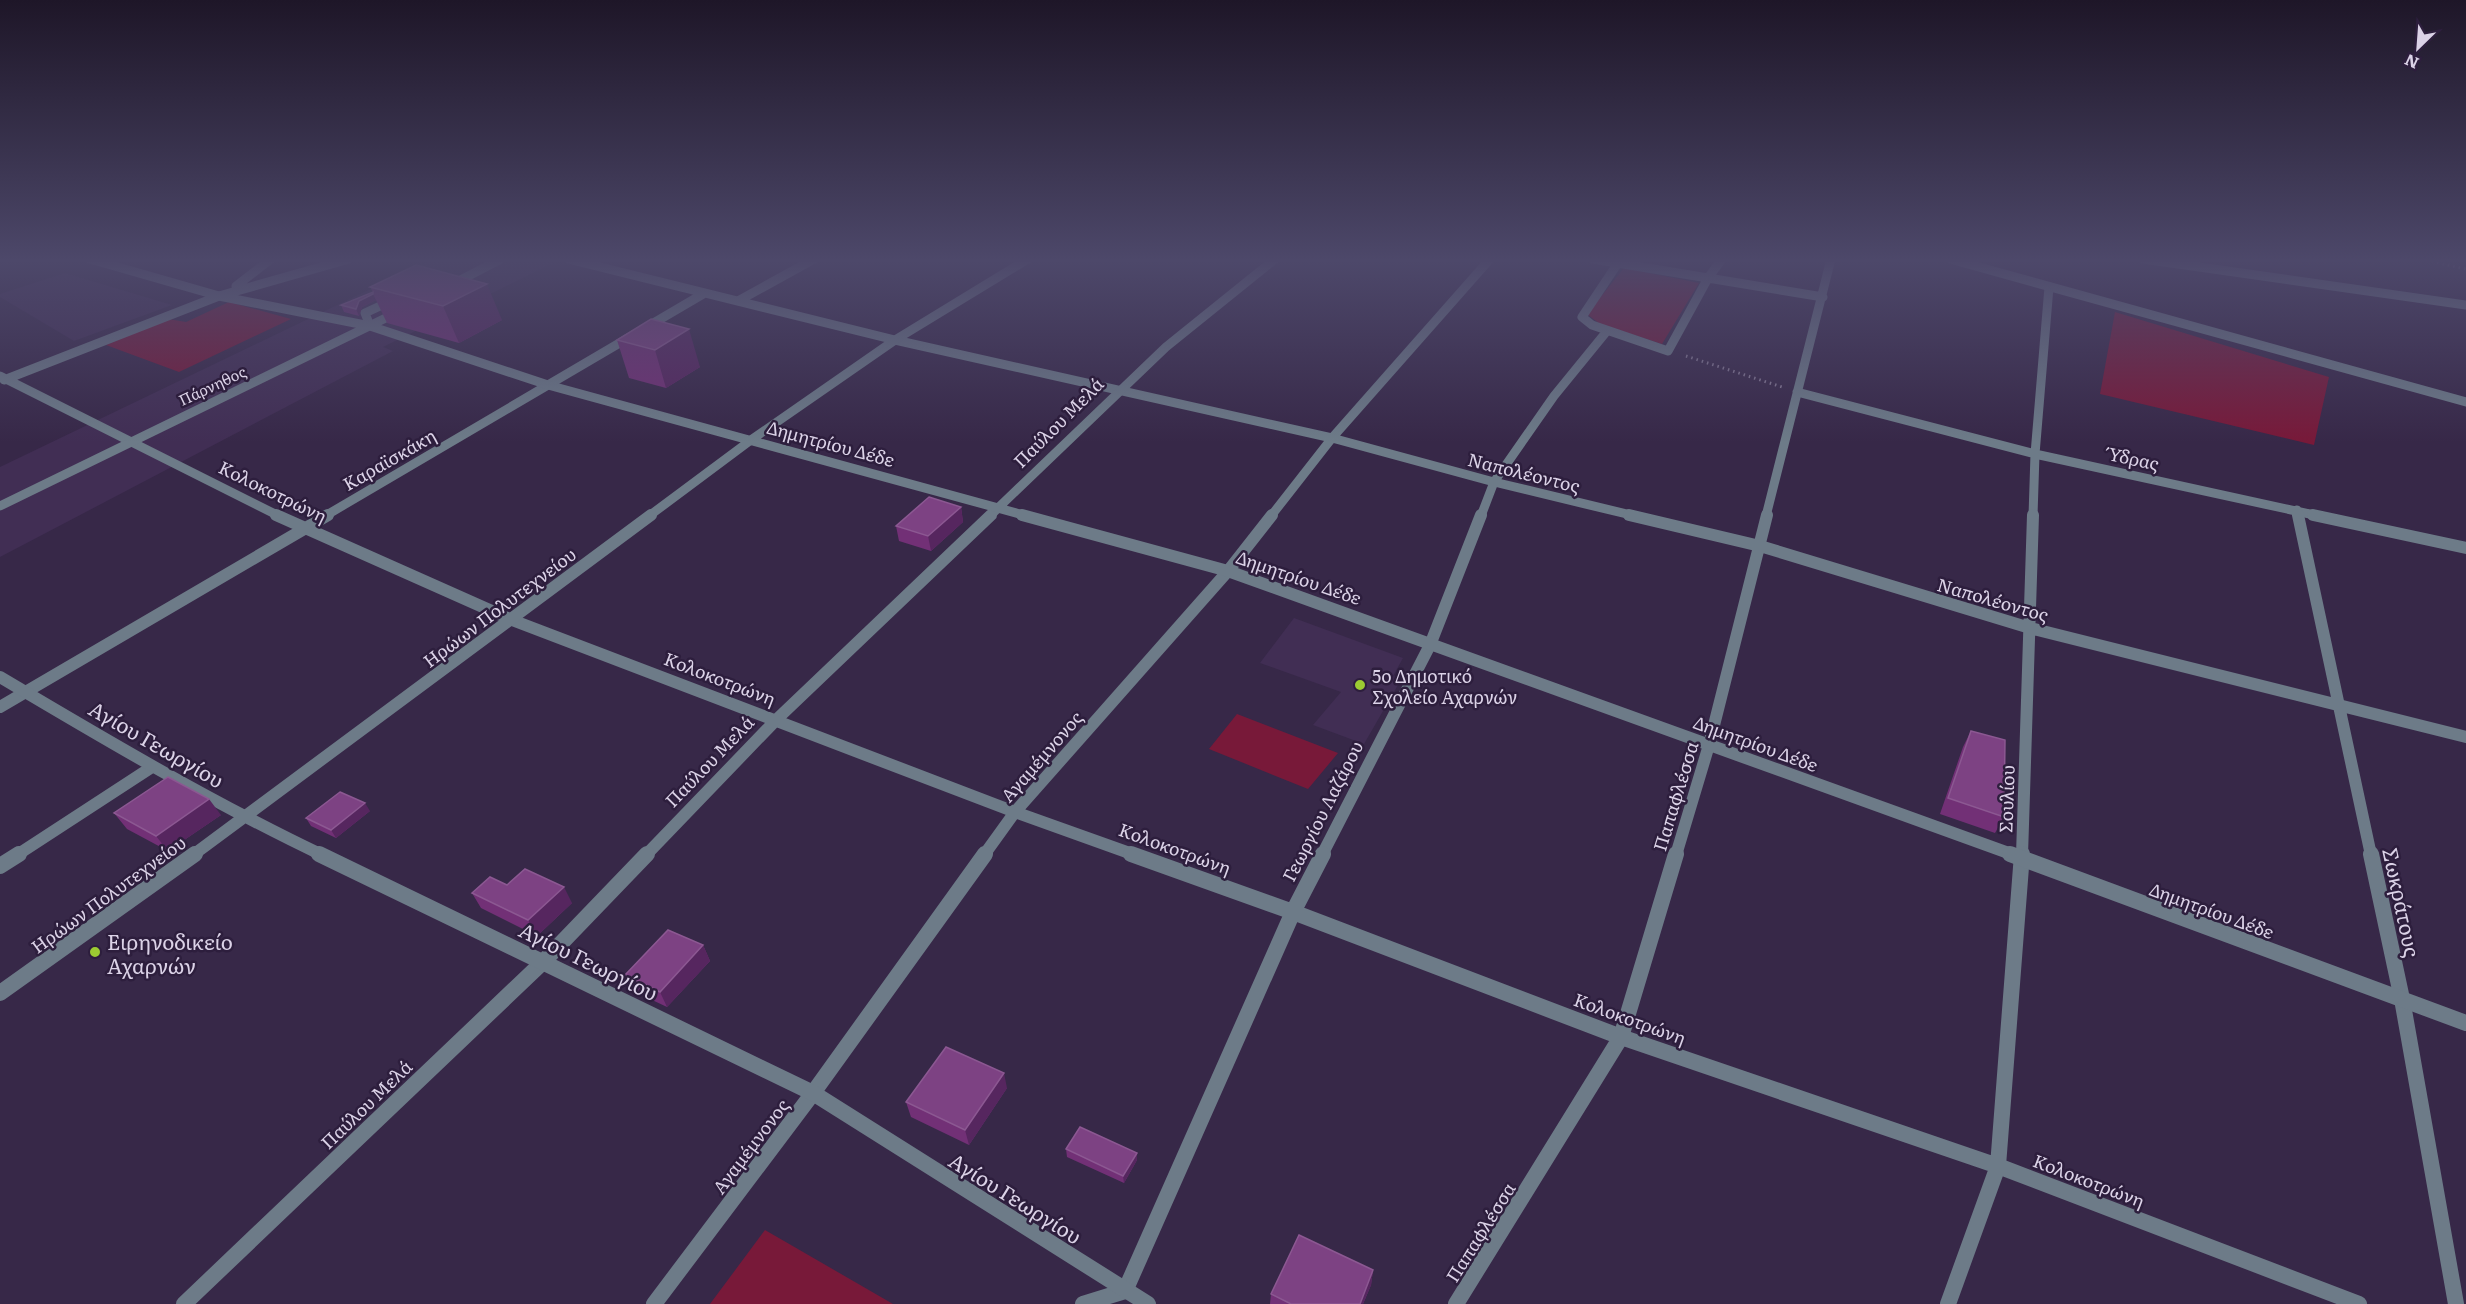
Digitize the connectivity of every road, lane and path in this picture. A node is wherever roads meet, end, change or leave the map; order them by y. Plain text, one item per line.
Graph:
1 (157, 320) edge
2 (338, 320) edge
3 (367, 320) edge
4 (381, 320) edge
5 (658, 320) edge
6 (812, 320) edge
7 (928, 320) edge
8 (1197, 320) edge
9 (1437, 320) edge
10 (1585, 320) edge
11 (1685, 320) edge
12 (1817, 320) edge
13 (2046, 320) edge
14 (2168, 320) edge
15 (369, 326) junction
16 (1607, 331) junction
17 (895, 340) junction
18 (1668, 351) junction
19 (2, 379) edge
20 (548, 384) junction
21 (1118, 390) junction
22 (1797, 392) junction
23 (2466, 402) edge
24 (1332, 438) junction
25 (751, 440) junction
26 (127, 442) junction
27 (2035, 454) junction
28 (1494, 482) junction
29 (0, 506) edge
30 (998, 508) junction
31 (2297, 510) junction
32 (303, 528) junction
33 (1760, 546) junction
34 (2466, 548) edge
35 (1228, 570) junction
36 (512, 620) junction
37 (2030, 628) junction
38 (1430, 645) junction
39 (0, 677) edge
40 (27, 691) junction
41 (2338, 705) junction
42 (0, 707) edge
43 (776, 720) junction
44 (2466, 737) edge
45 (1709, 745) junction
46 (152, 767) junction
47 (1015, 812) junction
48 (245, 818) junction
49 (2022, 858) junction
50 (0, 866) edge
51 (1293, 912) junction
52 (544, 961) junction
53 (0, 993) edge
54 (2402, 999) junction
55 (2466, 1023) edge
56 (1621, 1037) junction
57 (813, 1093) junction
58 (1998, 1166) junction
59 (1125, 1291) junction
60 (184, 1304) edge
61 (654, 1304) edge
62 (1083, 1304) edge
63 (1148, 1304) edge
64 (1456, 1304) edge
65 (1948, 1304) edge
66 (2359, 1304) edge
67 (2457, 1304) edge

1 - 19 street
2 - 15 street, Δημητρίου Δέδε
3 - 15 street
4 - 15 street, Πάρνηθος
5 - 20 street, Καραϊσκάκη
6 - 17 street, Ναπολέοντος
7 - 17 street, Ηρώων Πολυτεχνείου
8 - 21 street, Παύλου Μελά
9 - 24 street, Αγαμέμνονος
10 - 16 street
11 - 18 street
12 - 22 street, Παπαφλέσσα
13 - 27 street, Σουλίου
14 - 23 street
15 - 20 street, Δημητρίου Δέδε
15 - 26 street, Πάρνηθος
16 - 18 street
16 - 28 street, Γεωργίου Λαζάρου
17 - 21 street, Ναπολέοντος
17 - 25 street, Ηρώων Πολυτεχνείου
18 - 22 path
19 - 26 street, Κολοκοτρώνη
20 - 25 street, Δημητρίου Δέδε
20 - 32 street, Καραϊσκάκη
21 - 24 street, Ναπολέοντος
21 - 30 street, Παύλου Μελά
22 - 27 street, Ύδρας
22 - 33 street, Παπαφλέσσα
24 - 28 street, Ναπολέοντος
24 - 35 street, Αγαμέμνονος
25 - 30 street, Δημητρίου Δέδε
25 - 36 street, Ηρώων Πολυτεχνείου
26 - 29 street, Πάρνηθος
26 - 32 street, Κολοκοτρώνη
27 - 31 street, Ύδρας
27 - 37 street, Σουλίου
28 - 33 street, Ναπολέοντος
28 - 38 street, Γεωργίου Λαζάρου
30 - 35 street, Δημητρίου Δέδε
30 - 43 street, Παύλου Μελά
31 - 34 street, Ύδρας
31 - 41 street, Σωκράτους
32 - 36 street, Κολοκοτρώνη
32 - 40 street, Καραϊσκάκη
33 - 37 street, Ναπολέοντος
33 - 45 street, Παπαφλέσσα
35 - 38 street, Δημητρίου Δέδε
35 - 47 street, Αγαμέμνονος
36 - 43 street, Κολοκοτρώνη
36 - 48 street, Ηρώων Πολυτεχνείου
37 - 41 street, Ναπολέοντος
37 - 49 street, Σουλίου
38 - 45 street, Δημητρίου Δέδε
38 - 51 street, Γεωργίου Λαζάρου
39 - 40 street, Αγίου Γεωργίου
40 - 42 street, Καραϊσκάκη
40 - 46 street, Αγίου Γεωργίου
41 - 44 street, Ναπολέοντος
41 - 54 street, Σωκράτους
43 - 47 street, Κολοκοτρώνη
43 - 52 street, Παύλου Μελά
45 - 49 street, Δημητρίου Δέδε
45 - 56 street, Παπαφλέσσα
46 - 48 street, Αγίου Γεωργίου
46 - 50 street
47 - 51 street, Κολοκοτρώνη
47 - 57 street, Αγαμέμνονος
48 - 52 street, Αγίου Γεωργίου
48 - 53 street, Ηρώων Πολυτεχνείου
49 - 54 street, Δημητρίου Δέδε
49 - 58 street, Σουλίου
51 - 56 street, Κολοκοτρώνη
51 - 59 street, Γεωργίου Λαζάρου
52 - 57 street, Αγίου Γεωργίου
52 - 60 street, Παύλου Μελά
54 - 55 street, Δημητρίου Δέδε
54 - 67 street, Σωκράτους
56 - 58 street, Κολοκοτρώνη
56 - 64 street, Παπαφλέσσα
57 - 59 street, Αγίου Γεωργίου
57 - 61 street, Αγαμέμνονος
58 - 65 street, Σουλίου
58 - 66 street, Κολοκοτρώνη
59 - 62 street
59 - 63 street, Αγίου Γεωργίου

